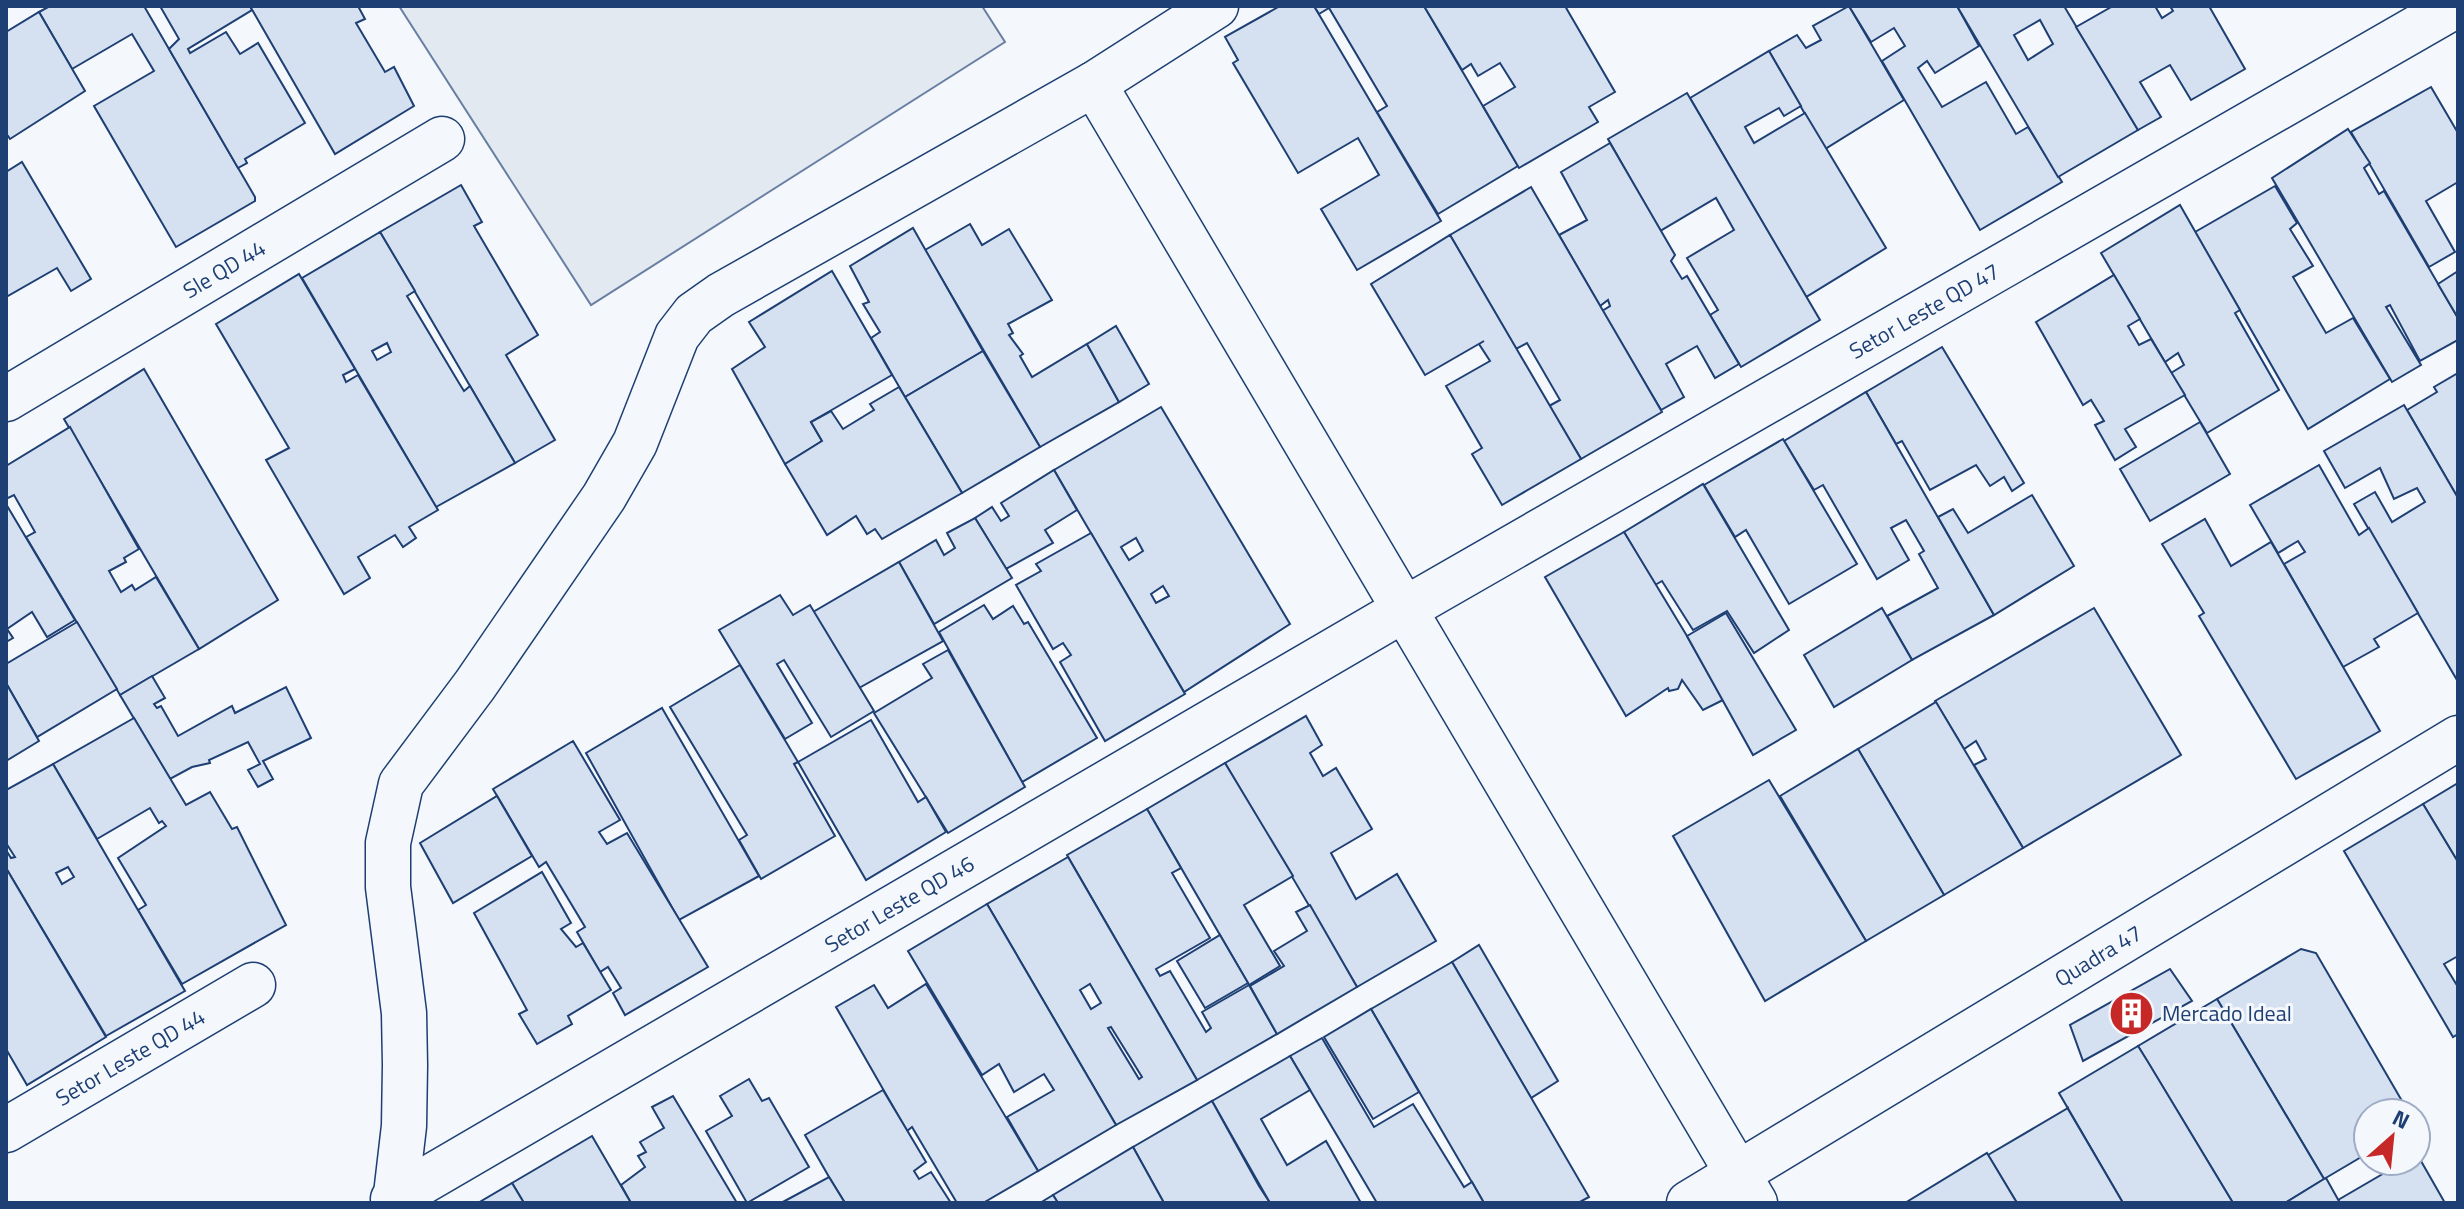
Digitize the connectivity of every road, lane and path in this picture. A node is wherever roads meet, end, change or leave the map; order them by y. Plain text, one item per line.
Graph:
1 (1216, 6) edge
2 (2452, 20) edge
3 (1094, 84) junction
4 (442, 139) dead end
5 (6, 399) edge
6 (1405, 609) junction
7 (2458, 738) edge
8 (253, 985) dead end
9 (6, 1130) edge
10 (1747, 1189) edge
11 (394, 1201) edge
12 (1689, 1203) edge

1 - 3 street
2 - 6 street, Setor Leste QD 47
3 - 6 street
3 - 11 street
4 - 5 street, Sle QD 44
6 - 10 street
6 - 11 street, Setor Leste QD 46
7 - 10 street, Quadra 47
8 - 9 street, Setor Leste QD 44
10 - 12 street, Quadra 47

